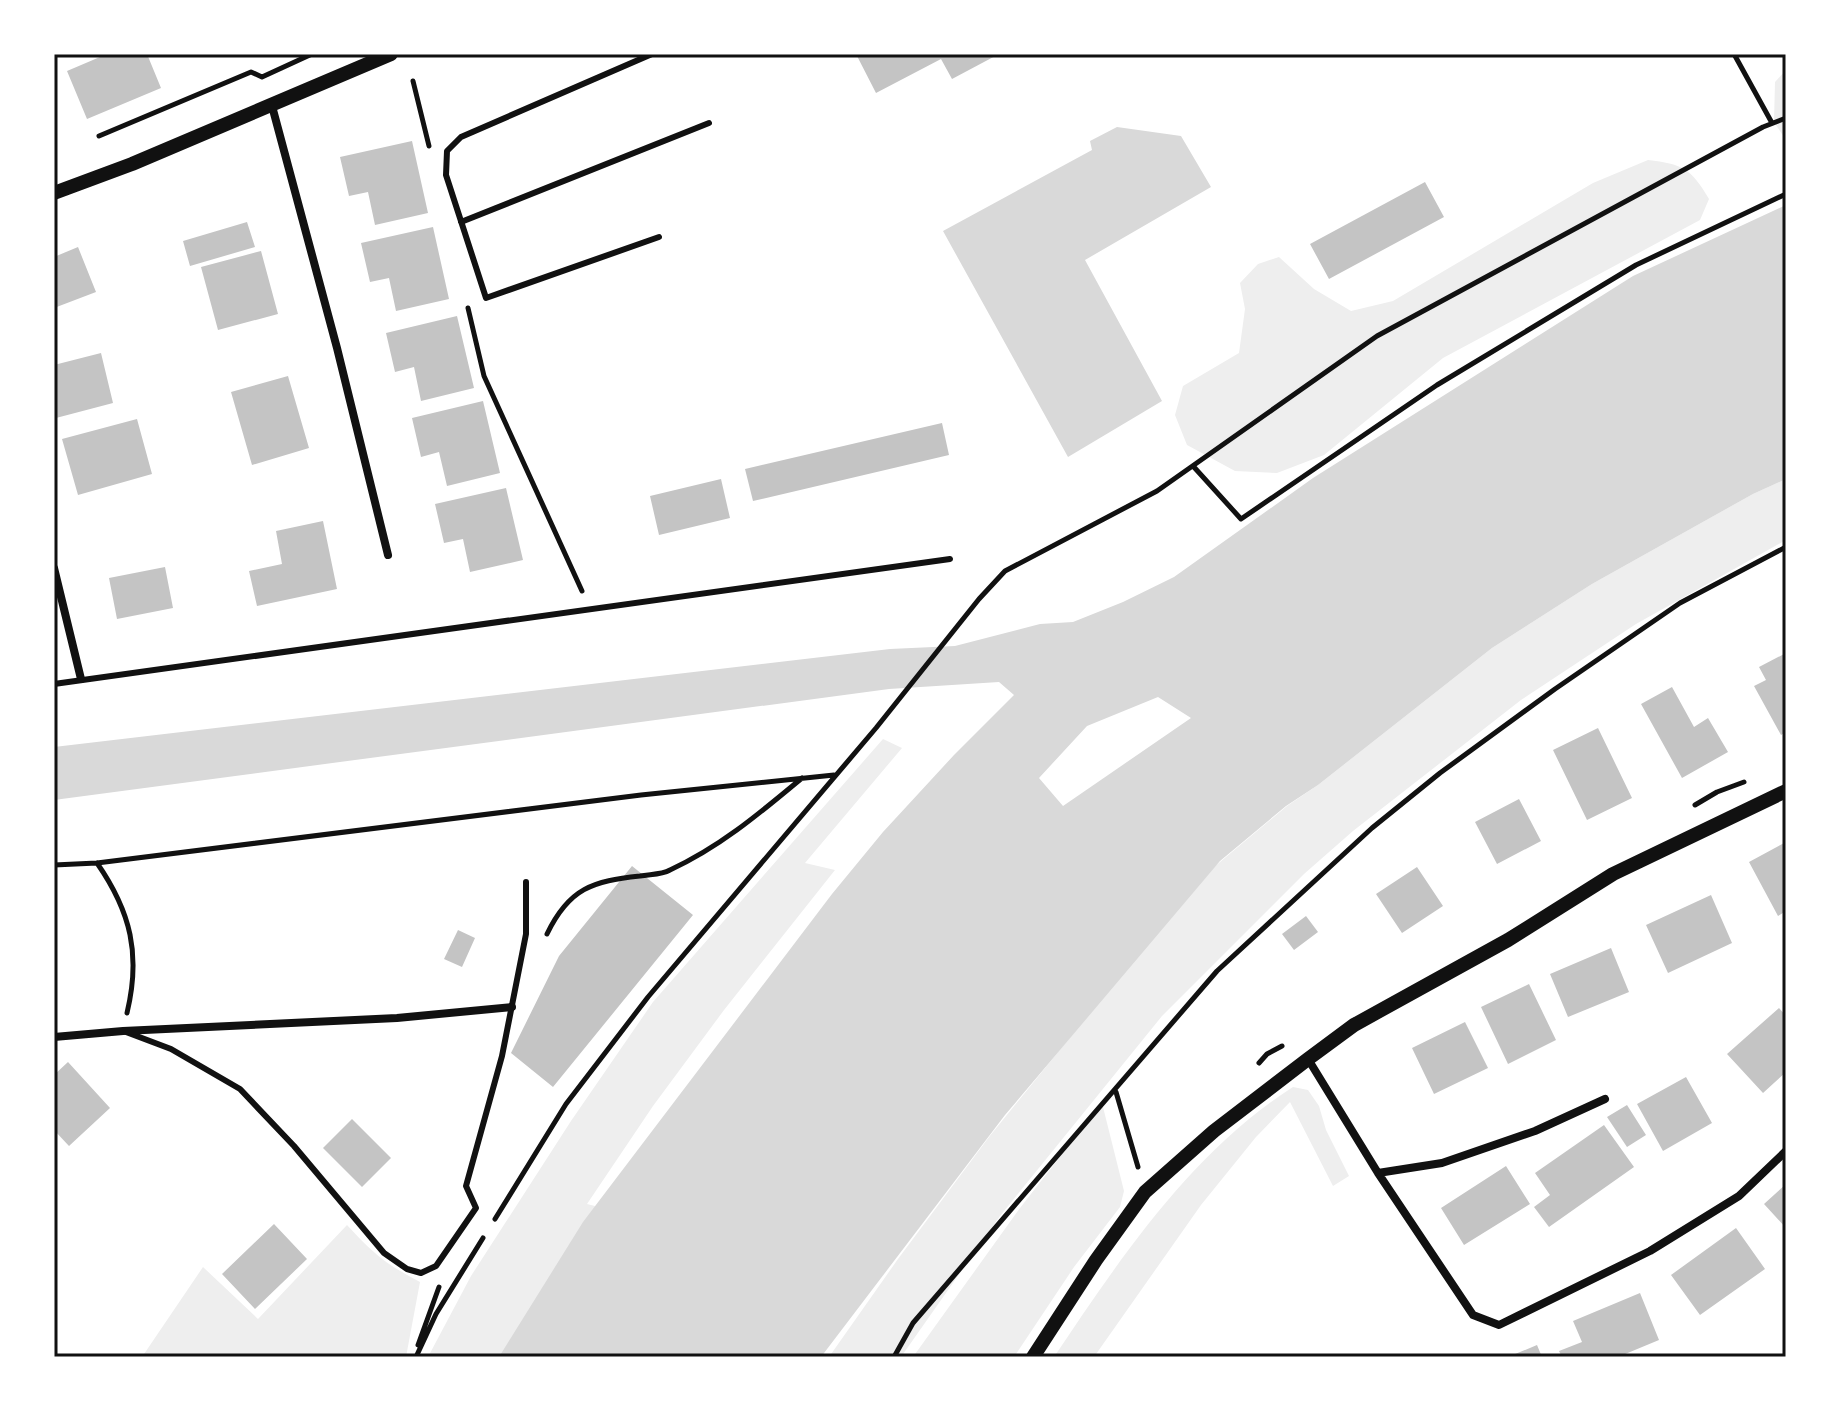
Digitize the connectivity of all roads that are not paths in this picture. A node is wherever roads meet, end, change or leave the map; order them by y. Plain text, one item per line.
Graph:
1 (391, 54) edge
2 (652, 54) edge
3 (272, 106) junction
4 (709, 123) dead end
5 (54, 193) edge
6 (461, 222) junction
7 (659, 237) dead end
8 (388, 555) dead end
9 (950, 559) dead end
10 (54, 568) edge
11 (81, 679) junction
12 (54, 684) edge
13 (1786, 791) edge
14 (526, 882) dead end
15 (512, 1007) junction
16 (123, 1031) junction
17 (54, 1037) edge
18 (1308, 1059) junction
19 (1605, 1099) dead end
20 (1786, 1151) edge
21 (1378, 1173) junction
22 (1033, 1357) edge

1 - 3 street
2 - 6 lane
3 - 5 street
3 - 8 street
4 - 6 lane
6 - 7 lane
9 - 11 lane
10 - 11 street
11 - 12 lane
13 - 18 street
14 - 15 lane
15 - 16 street
15 - 16 lane
16 - 17 street
18 - 21 street
18 - 22 street
19 - 21 street
20 - 21 street

